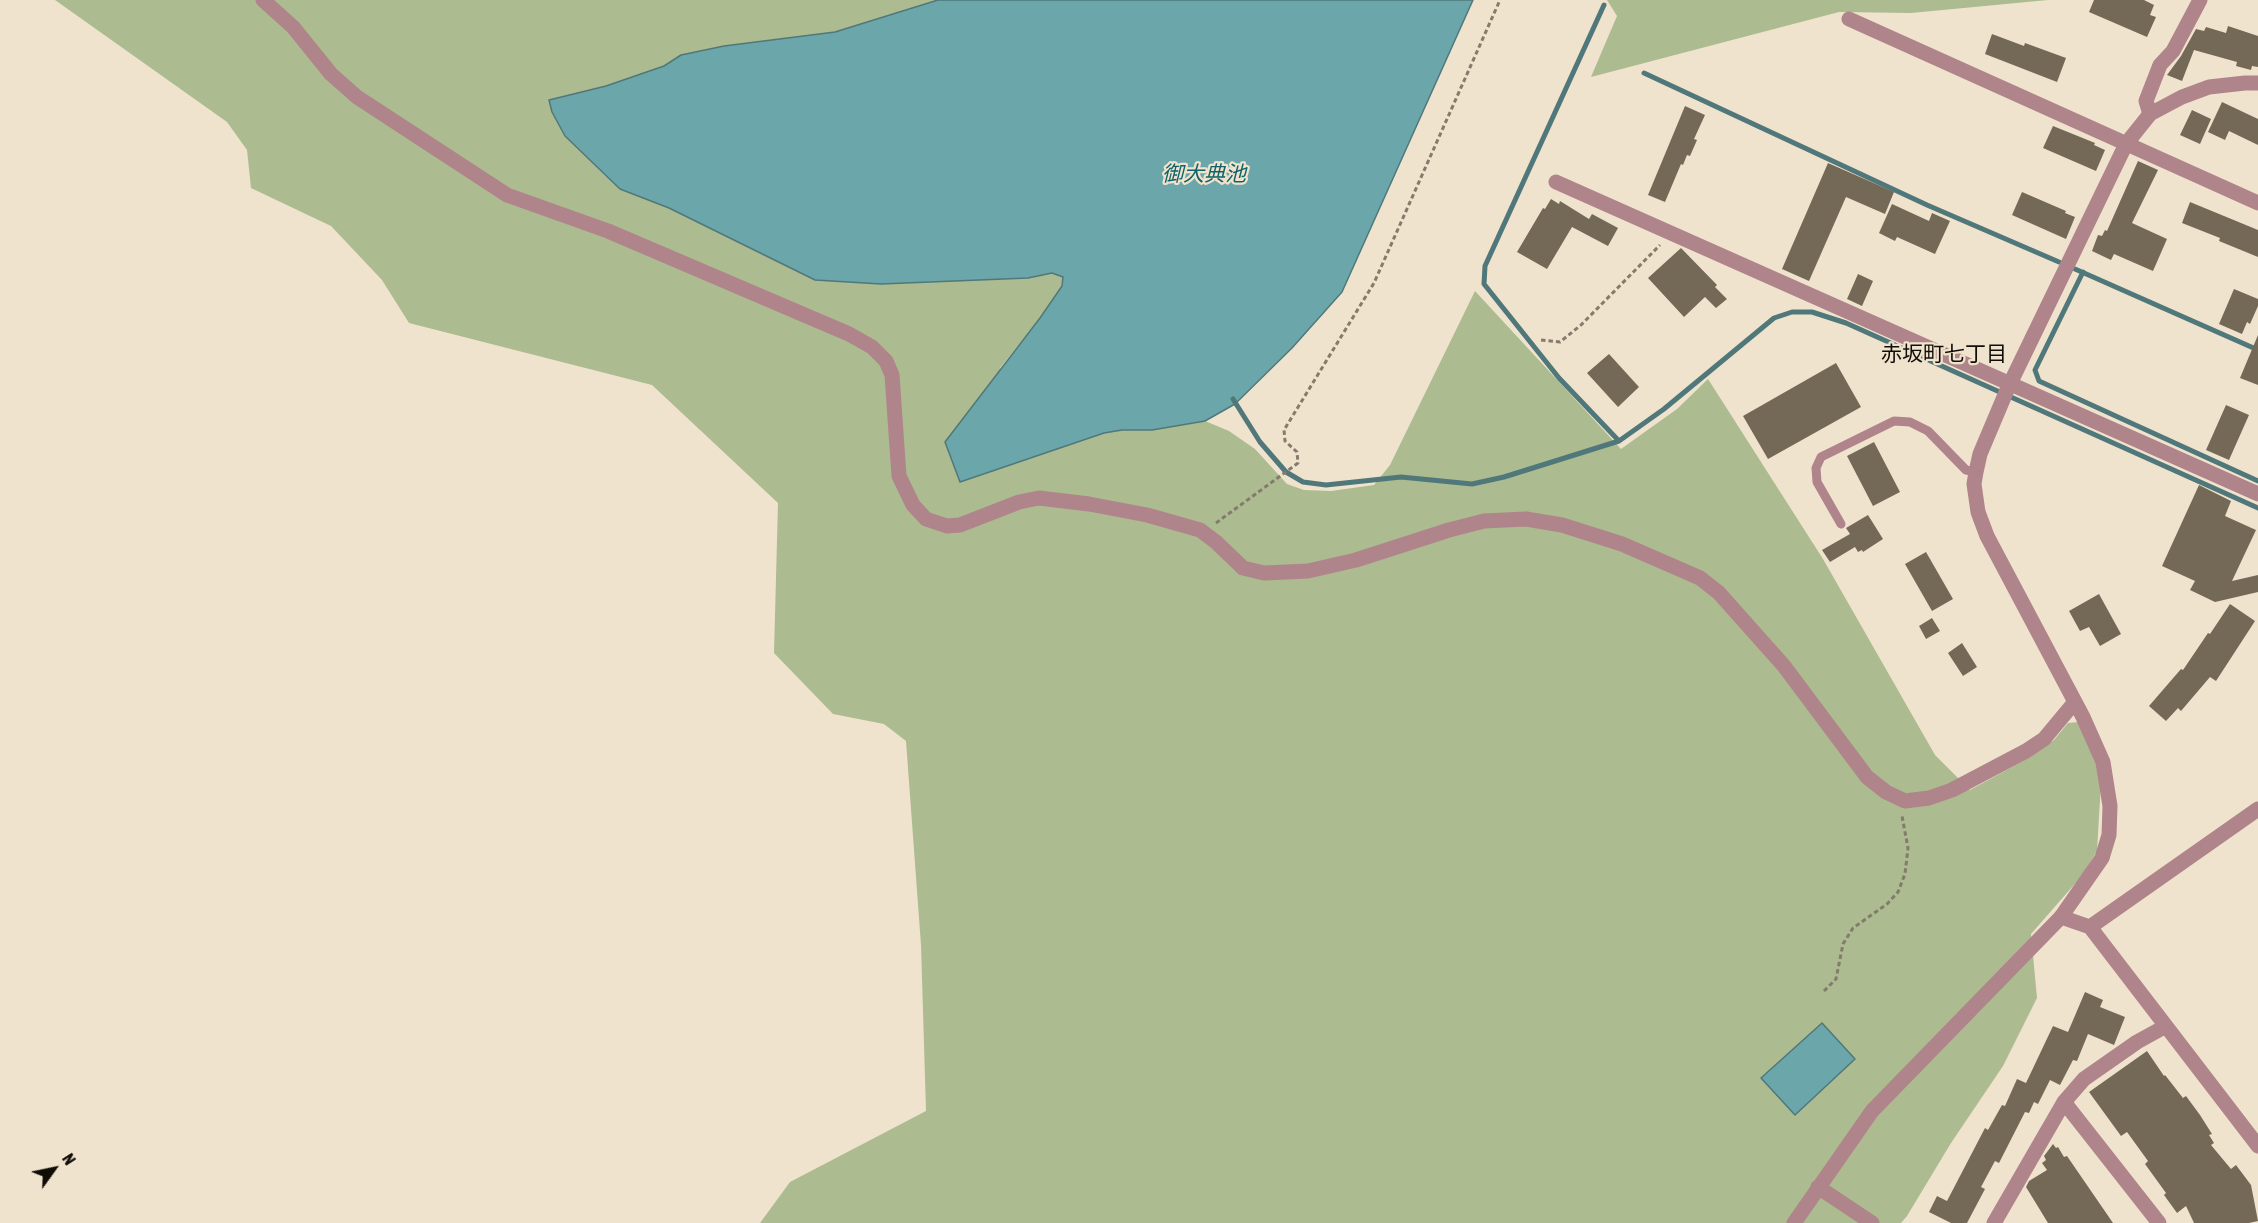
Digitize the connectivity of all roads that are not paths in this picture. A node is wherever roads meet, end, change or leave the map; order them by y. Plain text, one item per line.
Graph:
1 (262, 0) edge
2 (2200, 0) edge
3 (1849, 20) dead end
4 (2258, 83) edge
5 (2150, 114) junction
6 (2127, 144) junction
7 (1556, 182) dead end
8 (2258, 203) edge
9 (2006, 392) junction
10 (1976, 472) junction
11 (2258, 494) edge
12 (1841, 524) dead end
13 (2074, 703) junction
14 (2258, 809) edge
15 (2061, 917) junction
16 (2090, 927) junction
17 (2166, 1026) junction
18 (2064, 1102) junction
19 (2258, 1146) edge
20 (1818, 1187) junction
21 (2000, 1220) edge
22 (1794, 1223) edge
23 (1872, 1223) edge
24 (2160, 1223) edge

1 - 13 street
2 - 5 street
3 - 6 street
4 - 5 street
5 - 6 street
6 - 8 street
6 - 9 street
7 - 9 street
9 - 10 street
9 - 11 street
10 - 12 lane
10 - 13 street
13 - 15 street
14 - 16 street
15 - 16 street
15 - 20 street
16 - 17 street
17 - 18 street
17 - 19 street
18 - 21 street
18 - 24 street
20 - 22 street
20 - 23 street

